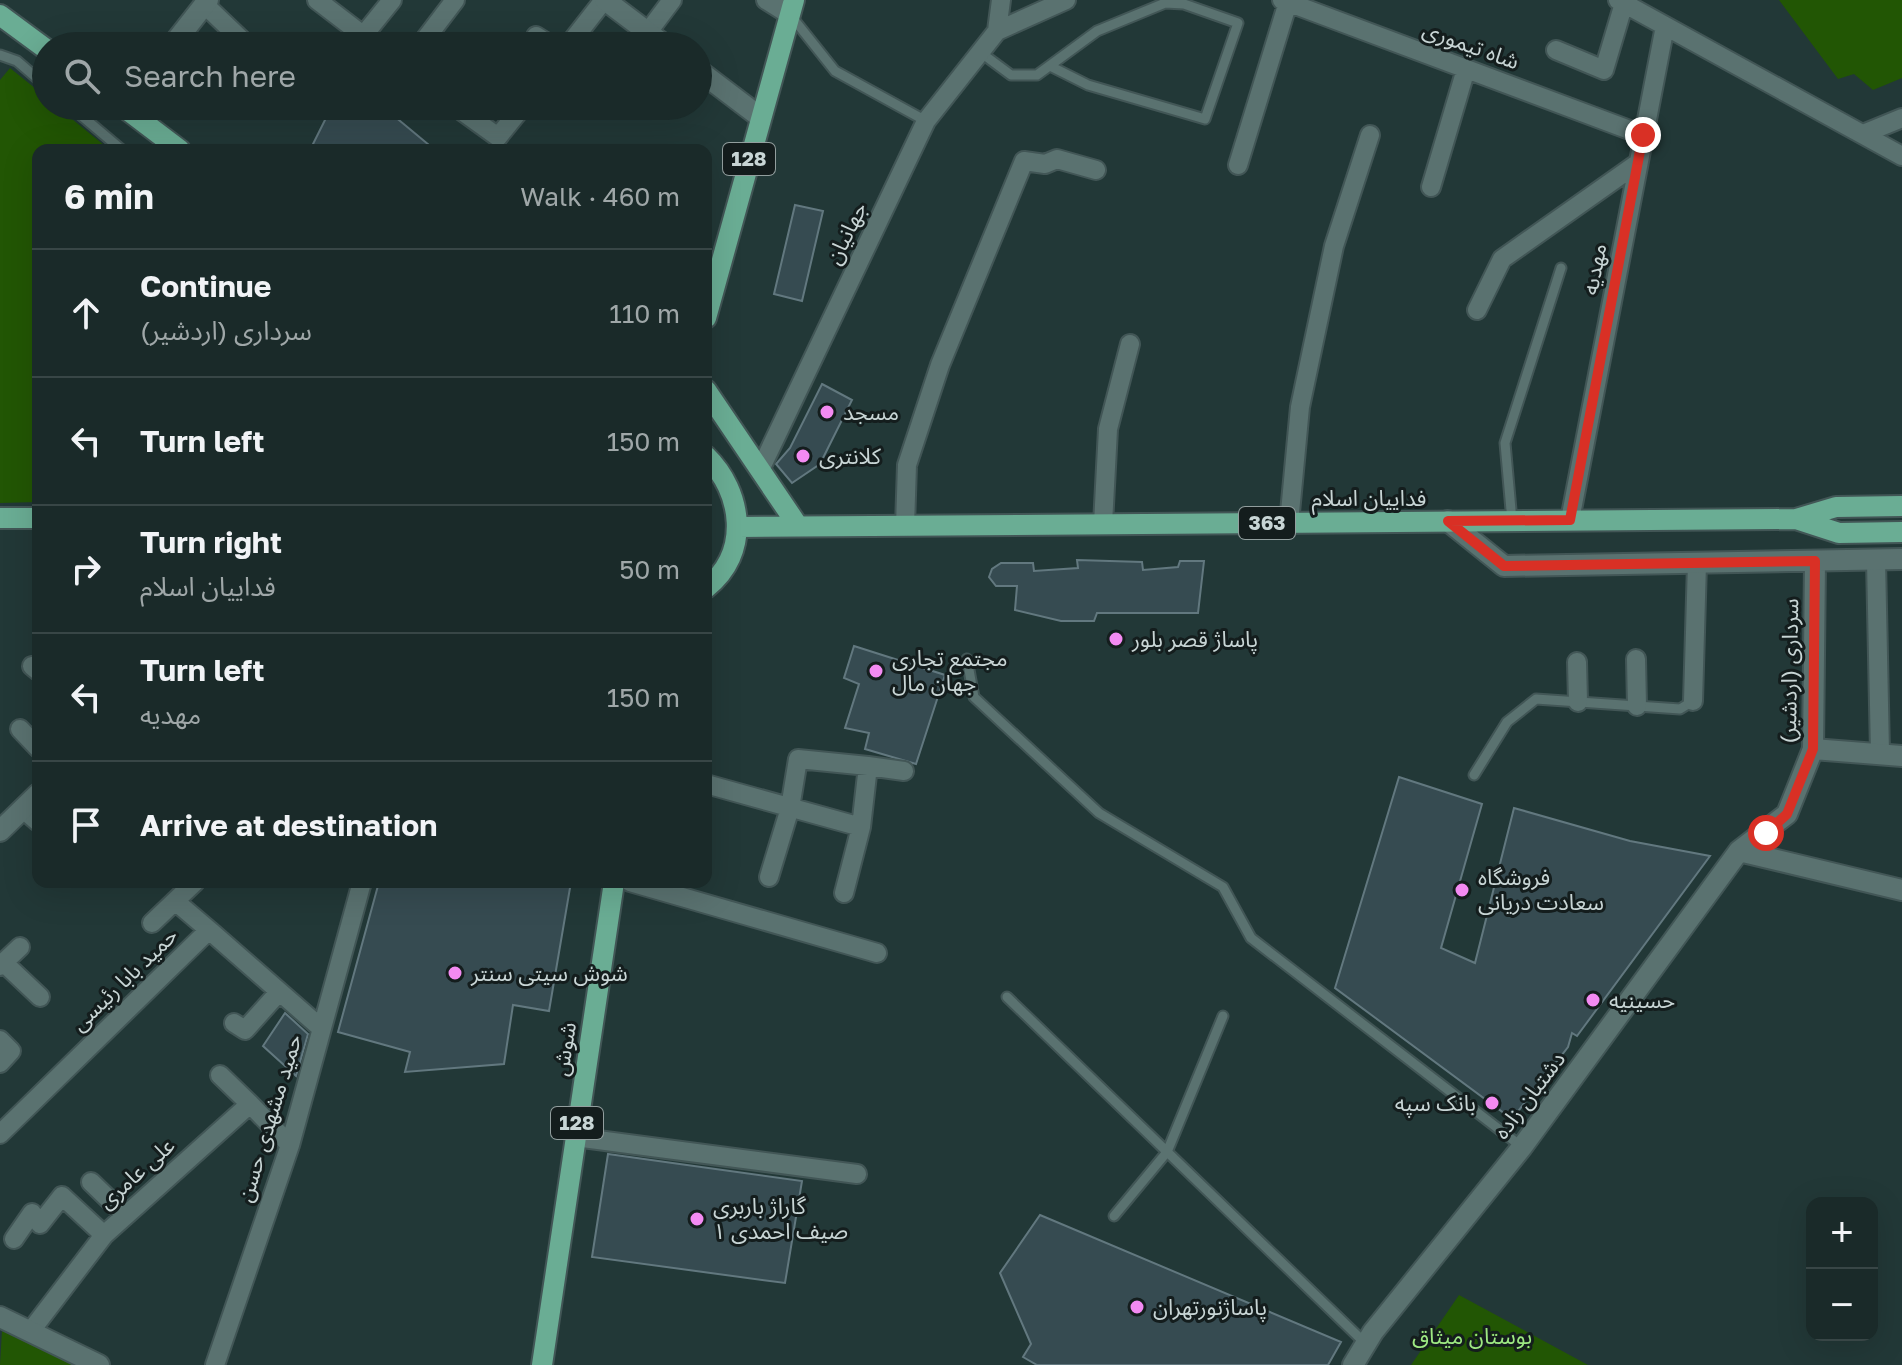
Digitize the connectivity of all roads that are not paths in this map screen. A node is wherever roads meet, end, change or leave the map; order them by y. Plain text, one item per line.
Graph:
1 (317, 0) edge
2 (392, 0) edge
3 (455, 0) edge
4 (604, 0) edge
5 (672, 0) edge
6 (766, 0) edge
7 (1001, 0) edge
8 (1066, 0) edge
9 (1285, 1) edge
10 (207, 2) edge
11 (1621, 2) edge
12 (792, 7) edge
13 (0, 15) edge
14 (1665, 26) junction
15 (997, 31) junction
16 (183, 32) edge
17 (235, 32) edge
18 (358, 32) edge
19 (375, 32) edge
20 (431, 32) edge
21 (579, 32) edge
22 (648, 32) joint
23 (32, 39) edge
24 (1556, 50) dead end
25 (980, 52) junction
26 (0, 55) edge
27 (1052, 67) junction
28 (1466, 69) junction
29 (32, 74) edge
30 (712, 81) edge
31 (760, 117) junction
32 (1902, 118) edge
33 (87, 120) edge
34 (141, 120) edge
35 (474, 120) edge
36 (512, 120) edge
37 (926, 121) junction
38 (1863, 134) junction
39 (1370, 135) dead end
40 (1643, 135) junction
41 (115, 144) edge
42 (172, 144) edge
43 (1902, 156) edge
44 (1638, 163) junction
45 (1238, 165) dead end
46 (1096, 170) dead end
47 (1431, 187) dead end
48 (1561, 268) dead end
49 (712, 296) edge
50 (1477, 310) dead end
51 (1130, 344) dead end
52 (712, 399) edge
53 (712, 463) edge
54 (760, 470) junction
55 (1902, 506) edge
56 (0, 518) edge
57 (32, 518) edge
58 (1796, 519) junction
59 (1570, 520) junction
60 (1448, 521) junction
61 (1512, 521) junction
62 (1289, 523) junction
63 (1103, 524) junction
64 (798, 526) junction
65 (905, 526) junction
66 (738, 527) junction
67 (1902, 532) edge
68 (1902, 559) edge
69 (1876, 560) junction
70 (1815, 561) junction
71 (1697, 563) junction
72 (712, 582) edge
73 (967, 659) dead end
74 (1636, 659) dead end
75 (1577, 662) dead end
76 (1693, 701) joint
77 (1578, 702) junction
78 (1637, 706) junction
79 (20, 729) dead end
80 (32, 742) edge
81 (1813, 749) junction
82 (1880, 753) junction
83 (1902, 756) edge
84 (868, 766) junction
85 (904, 771) dead end
86 (1474, 775) dead end
87 (712, 786) edge
88 (790, 808) junction
89 (32, 809) edge
90 (861, 827) junction
91 (0, 831) edge
92 (1739, 851) junction
93 (769, 877) dead end
94 (189, 888) edge
95 (360, 888) edge
96 (613, 888) edge
97 (651, 888) edge
98 (1902, 890) edge
99 (844, 893) dead end
100 (175, 901) junction
101 (152, 923) dead end
102 (209, 930) junction
103 (20, 947) dead end
104 (877, 953) dead end
105 (2, 964) edge
106 (279, 992) junction
107 (40, 997) dead end
108 (1007, 997) dead end
109 (1223, 1016) dead end
110 (234, 1023) dead end
111 (321, 1028) junction
112 (0, 1040) edge
113 (0, 1063) edge
114 (220, 1075) dead end
115 (250, 1104) junction
116 (0, 1134) edge
117 (575, 1137) junction
118 (290, 1145) junction
119 (1522, 1147) junction
120 (1167, 1152) junction
121 (857, 1174) dead end
122 (91, 1182) dead end
123 (125, 1215) junction
124 (1114, 1216) dead end
125 (104, 1235) junction
126 (14, 1239) dead end
127 (0, 1317) edge
128 (30, 1332) junction
129 (1366, 1344) junction
130 (99, 1365) edge
131 (215, 1365) edge
132 (542, 1365) edge
133 (1353, 1365) edge

1 - 18 street
2 - 19 street
3 - 20 street
4 - 21 street
4 - 22 street
5 - 22 street
6 - 12 street
7 - 15 street
8 - 15 street, جهانیان
9 - 28 street, شاه تیموری
9 - 45 street
10 - 16 street
10 - 17 street
11 - 14 street
11 - 24 street
12 - 31 main road, 128
12 - 37 lane
13 - 23 main road
14 - 38 street
14 - 40 street, مهدیه
15 - 25 street, جهانیان
25 - 27 lane
25 - 37 street, جهانیان
26 - 29 lane
27 - 27 lane
28 - 40 street, شاه تیموری
28 - 47 street
30 - 31 street
31 - 49 main road, 128
32 - 38 street
33 - 41 lane
34 - 42 main road
35 - 36 street
37 - 54 street, جهانیان
38 - 43 street
39 - 62 street
40 - 44 street, مهدیه
44 - 50 street
44 - 59 street, مهدیه
46 - 65 street
48 - 61 lane
51 - 63 street
52 - 54 main road
53 - 66 main road
54 - 64 main road
55 - 58 main road
56 - 57 main road
58 - 59 main road, فداییان اسلام / 363
58 - 67 main road, فداییان اسلام / 363
59 - 61 main road, فداییان اسلام / 363
60 - 61 main road, فداییان اسلام / 363
60 - 62 main road, فداییان اسلام / 363
60 - 71 street
62 - 63 main road, فداییان اسلام / 363
63 - 65 main road, فداییان اسلام / 363
64 - 65 main road, فداییان اسلام / 363
64 - 66 main road, فداییان اسلام / 363
66 - 72 main road
68 - 69 street
69 - 70 street
69 - 82 street
70 - 71 street
70 - 81 street, سرداری (اردشیر)
71 - 76 street
73 - 119 lane
74 - 78 street
75 - 77 street
76 - 78 lane
77 - 78 lane
77 - 86 lane
79 - 80 street
81 - 82 street
81 - 92 street, سرداری (اردشیر)
82 - 83 street
84 - 85 street
84 - 88 street
84 - 90 street
87 - 88 street
88 - 90 street
88 - 93 street
89 - 91 street
90 - 99 street
92 - 98 street
92 - 119 street, دشتبان زاده
94 - 100 street
95 - 111 street, حمید مشهدی حسن
96 - 117 main road, شوش / 128
97 - 104 street
100 - 101 street
100 - 102 street
102 - 106 street, حمید بابا رئیسی
102 - 116 street, حمید بابا رئیسی
103 - 105 street
105 - 107 street
106 - 110 street
106 - 111 street, حمید بابا رئیسی
108 - 120 lane
109 - 120 lane
111 - 118 street, حمید مشهدی حسن
112 - 113 street
114 - 115 street
115 - 118 street
115 - 123 street, علی عامری
117 - 121 street
117 - 132 main road, شوش / 128
118 - 131 street, حمید مشهدی حسن
119 - 129 street, دشتبان زاده
120 - 124 lane
120 - 129 lane
122 - 123 street
123 - 125 street, علی عامری
125 - 126 street
125 - 128 street, علی عامری
127 - 128 street
128 - 130 street
129 - 133 street, دشتبان زاده

